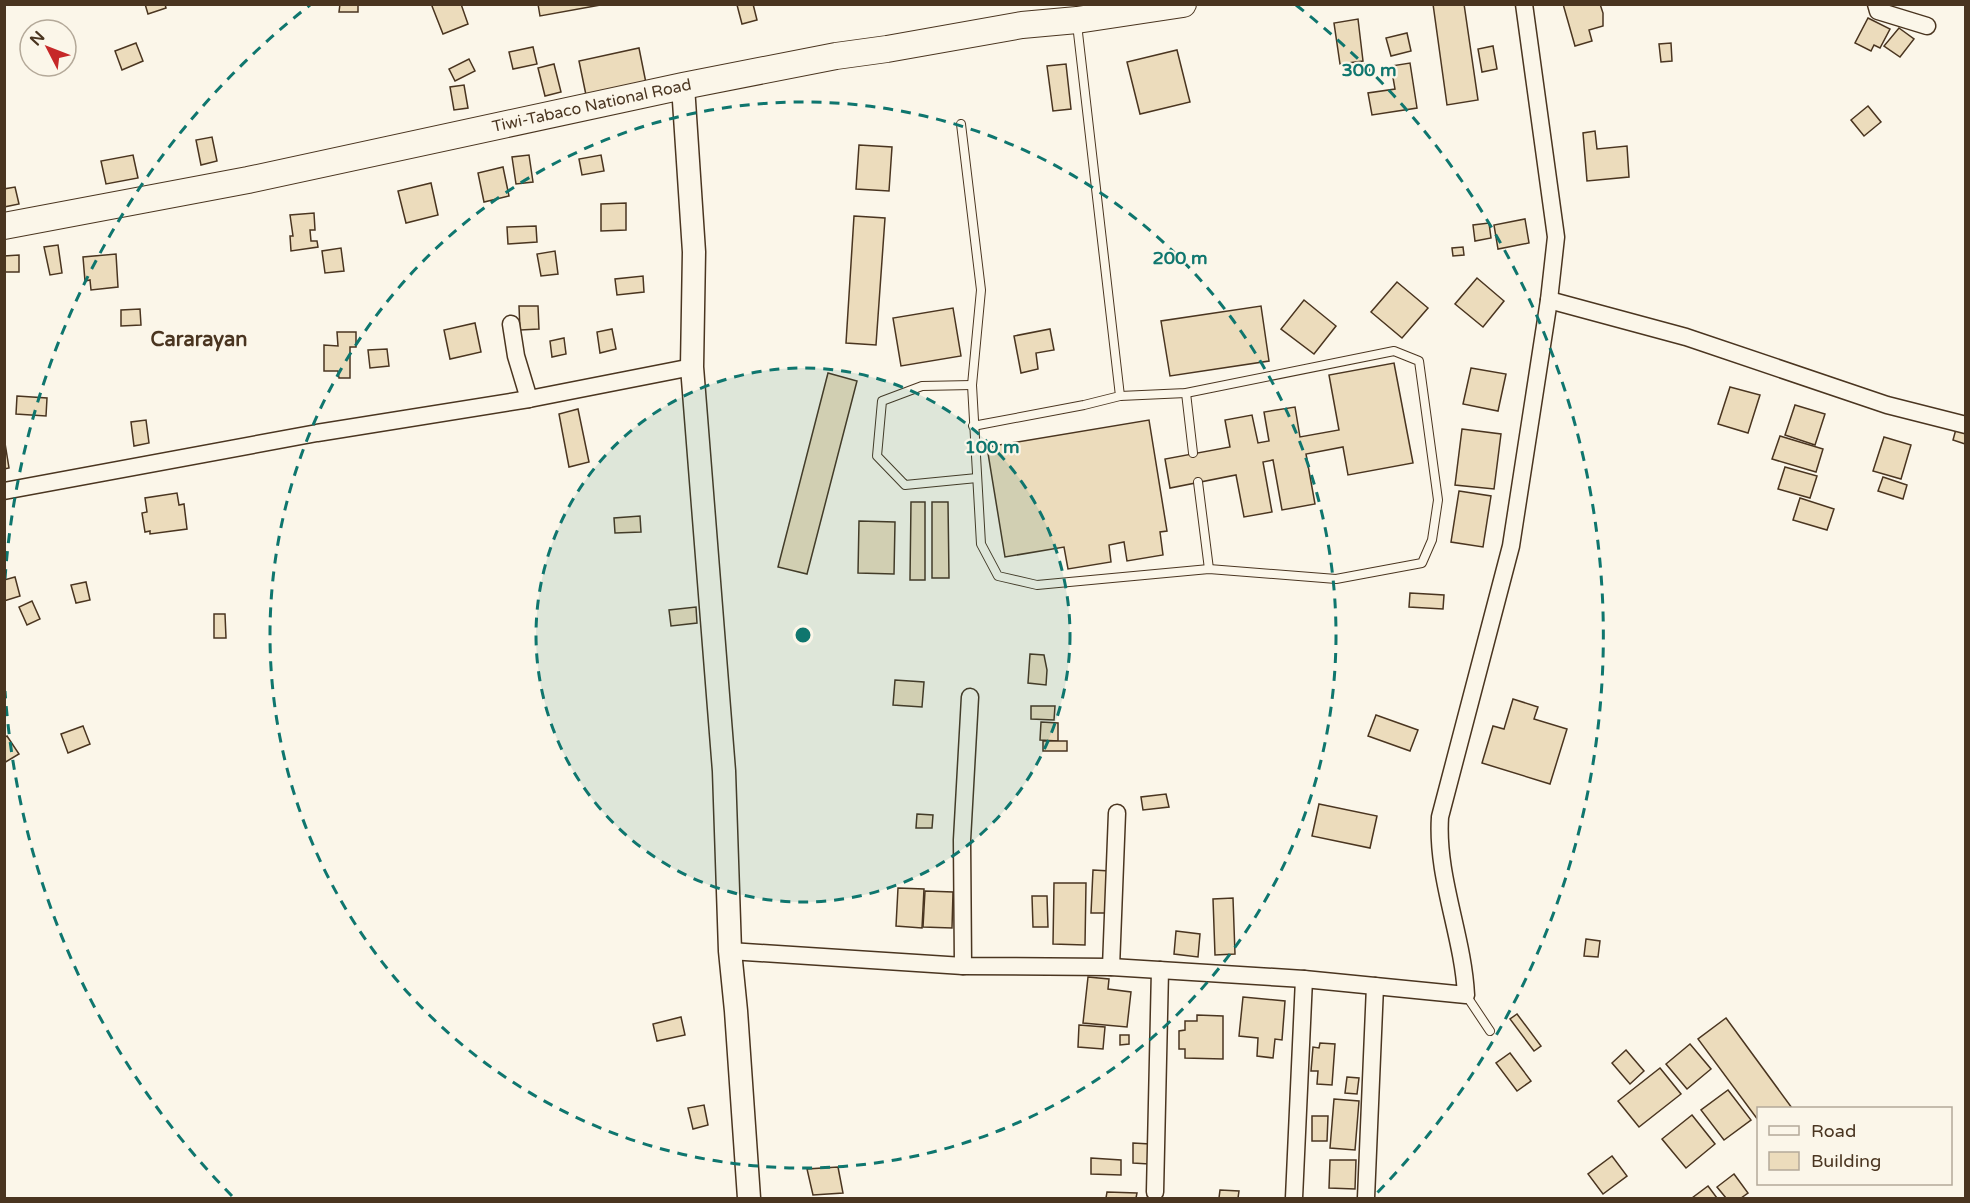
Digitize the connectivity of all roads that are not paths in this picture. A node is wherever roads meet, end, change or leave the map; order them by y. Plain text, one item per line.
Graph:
1 (1183, 4) edge
2 (1524, 4) edge
3 (1876, 4) edge
4 (1077, 20) junction
5 (1928, 26) dead end
6 (682, 87) junction
7 (961, 124) dead end
8 (4, 226) edge
9 (1549, 300) junction
10 (511, 324) dead end
11 (692, 367) junction
12 (972, 385) junction
13 (1186, 393) junction
14 (1120, 396) junction
15 (529, 399) junction
16 (1965, 425) edge
17 (973, 426) junction
18 (1193, 453) dead end
19 (977, 478) junction
20 (1198, 482) dead end
21 (4, 491) edge
22 (1209, 569) junction
23 (970, 697) dead end
24 (1117, 813) dead end
25 (730, 951) junction
26 (963, 966) junction
27 (1111, 967) junction
28 (1160, 970) junction
29 (1304, 979) junction
30 (1375, 986) junction
31 (1466, 995) junction
32 (1490, 1031) dead end
33 (1155, 1192) dead end
34 (749, 1198) edge
35 (1294, 1198) edge
36 (1366, 1198) edge

1 - 4 main road, Tiwi-Tabaco National Road
2 - 9 street
3 - 5 street
4 - 6 main road, Tiwi-Tabaco National Road
4 - 14 lane
6 - 8 main road, Tiwi-Tabaco National Road
6 - 11 main road
7 - 12 lane
9 - 16 street
9 - 31 street
10 - 15 street
11 - 15 street
11 - 25 main road
12 - 17 lane
12 - 19 lane
13 - 14 lane
13 - 18 lane
13 - 22 lane
14 - 17 lane
15 - 21 street
17 - 19 lane
19 - 22 lane
20 - 22 lane
23 - 26 street
24 - 27 street
25 - 26 street
25 - 34 main road
26 - 27 street
27 - 28 street
28 - 29 street
28 - 33 street
29 - 30 street
29 - 35 street
30 - 31 street
30 - 36 street
31 - 32 lane

